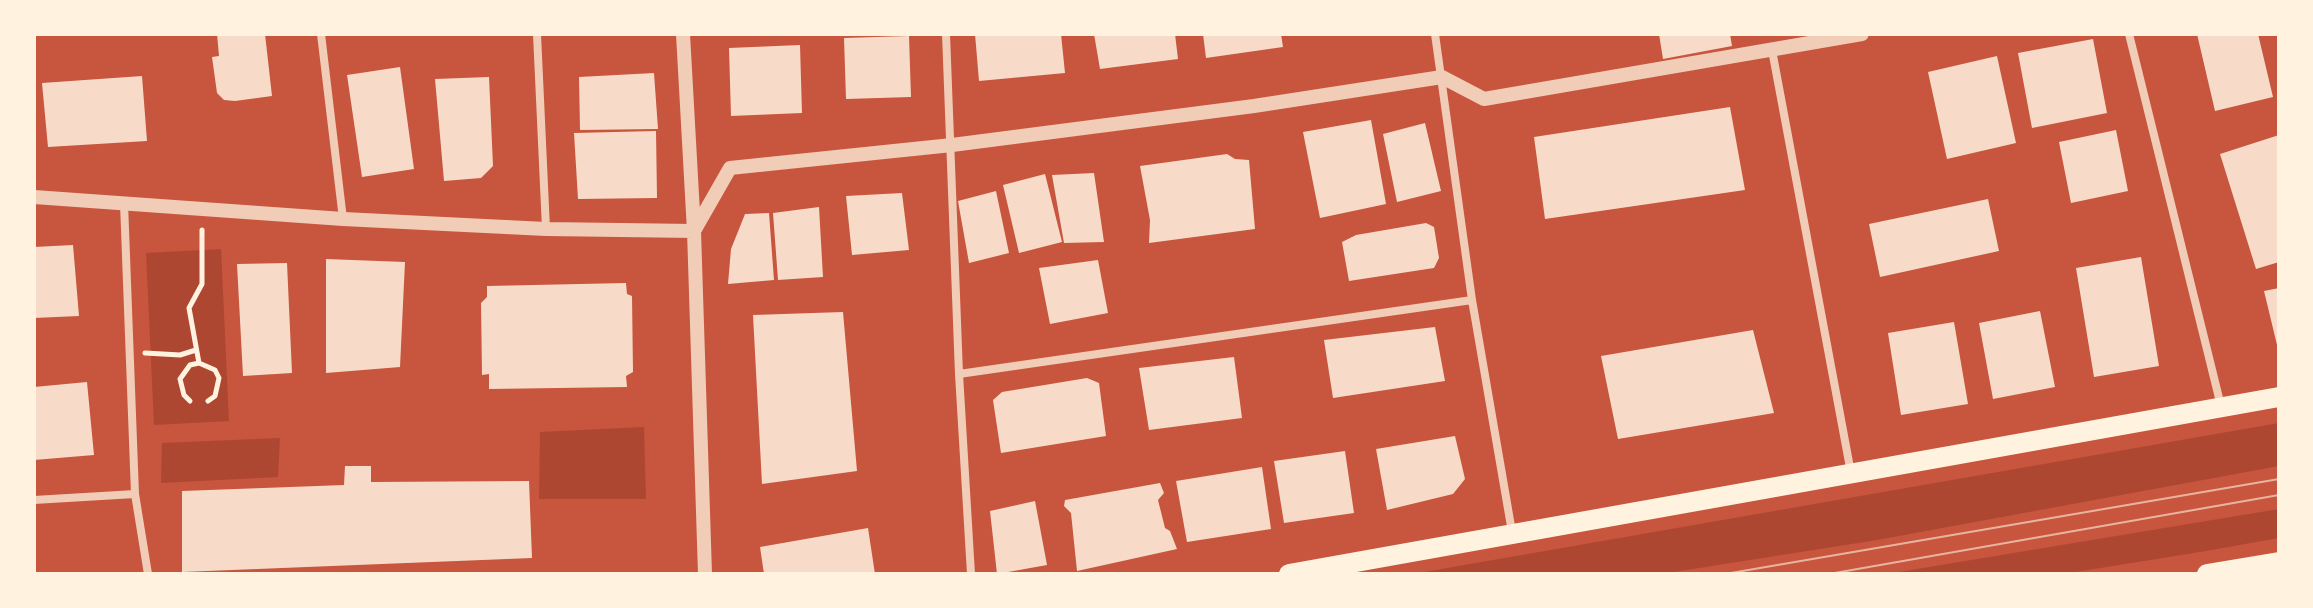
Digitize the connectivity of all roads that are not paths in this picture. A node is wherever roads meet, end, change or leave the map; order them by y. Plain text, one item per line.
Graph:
1 (321, 34) edge
2 (537, 34) edge
3 (683, 34) edge
4 (946, 34) edge
5 (1435, 34) edge
6 (1862, 34) edge
7 (2129, 34) edge
8 (1772, 50) junction
9 (1442, 77) junction
10 (952, 145) junction
11 (34, 197) edge
12 (124, 203) junction
13 (343, 219) junction
14 (546, 229) junction
15 (694, 231) junction
16 (1472, 300) junction
17 (959, 374) junction
18 (2279, 397) edge
19 (2221, 407) junction
20 (1851, 473) junction
21 (135, 494) junction
22 (34, 500) edge
23 (1512, 533) junction
24 (2279, 562) edge
25 (148, 574) edge
26 (705, 574) edge
27 (971, 574) edge
28 (1289, 574) edge
29 (2207, 574) edge

1 - 13 street
2 - 14 street
3 - 15 street
4 - 10 street
5 - 9 street
6 - 8 street
7 - 19 street
8 - 9 street
8 - 20 street
9 - 10 street
9 - 16 street
10 - 15 street
10 - 17 street
11 - 12 street
12 - 13 street
12 - 21 street
13 - 14 street
14 - 15 street
15 - 26 street
16 - 17 street
16 - 23 street
17 - 27 street
18 - 19 main road
19 - 20 main road
20 - 23 main road
21 - 22 street
21 - 25 street
23 - 28 main road
24 - 29 main road

